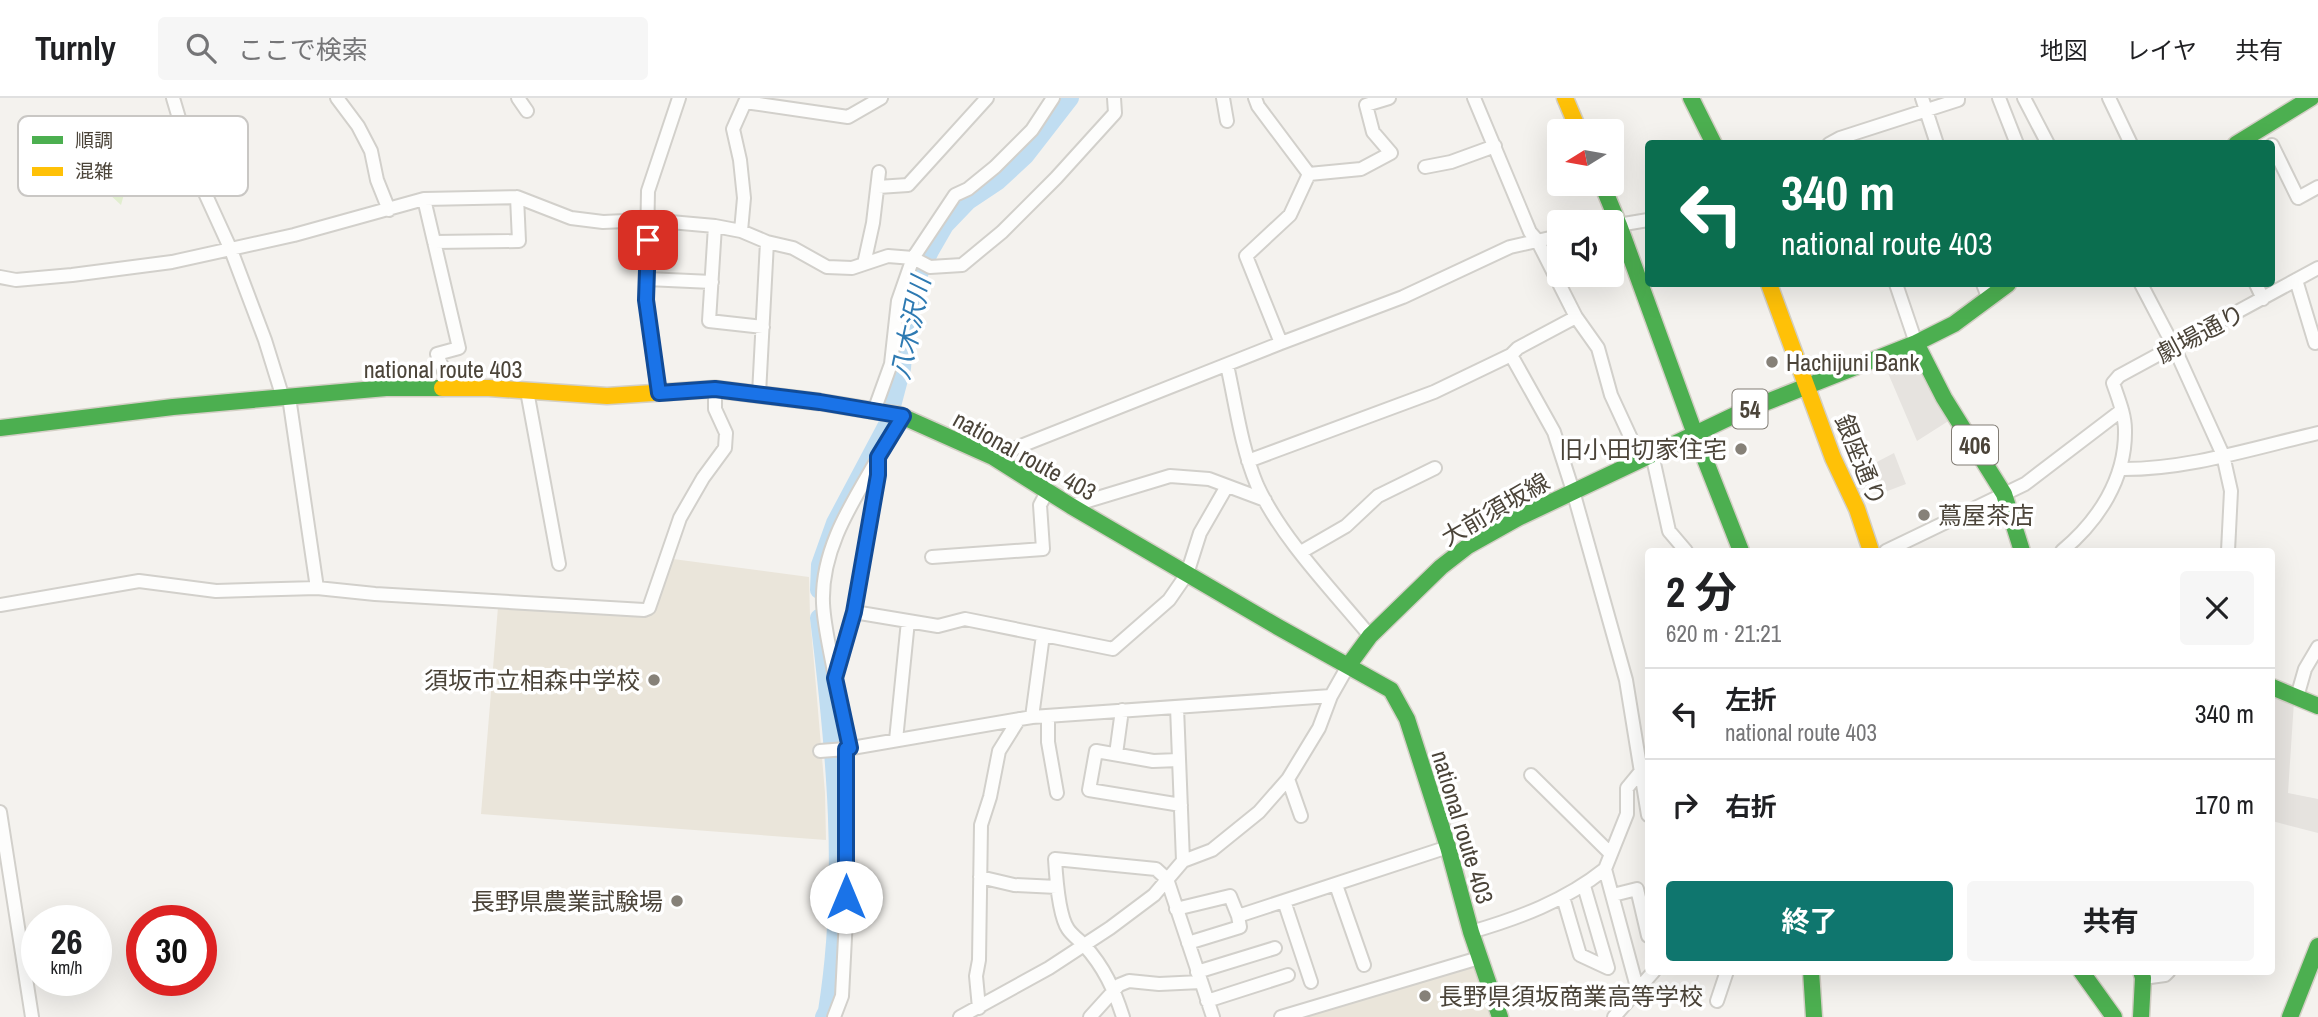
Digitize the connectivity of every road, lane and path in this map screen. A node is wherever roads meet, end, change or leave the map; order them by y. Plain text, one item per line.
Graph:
1 (173, 98) edge
2 (337, 98) edge
3 (517, 98) edge
4 (679, 98) edge
5 (881, 98) edge
6 (987, 98) edge
7 (1053, 98) edge
8 (1114, 98) edge
9 (1223, 98) edge
10 (1255, 98) edge
11 (1389, 98) edge
12 (1474, 98) edge
13 (1565, 98) edge
14 (1691, 98) edge
15 (1922, 98) edge
16 (1958, 98) edge
17 (1999, 98) edge
18 (2025, 98) edge
19 (2109, 98) edge
20 (2311, 98) edge
21 (866, 102) edge
22 (527, 111) dead end
23 (1926, 111) junction
24 (178, 116) edge
25 (1575, 119) edge
26 (1227, 121) dead end
27 (2262, 127) junction
28 (1855, 139) edge
29 (1712, 140) edge
30 (1936, 140) edge
31 (2015, 140) edge
32 (2046, 140) edge
33 (2129, 140) edge
34 (2242, 140) edge
35 (2269, 140) edge
36 (1495, 146) junction
37 (2275, 152) edge
38 (1425, 167) dead end
39 (879, 172) dead end
40 (1309, 174) junction
41 (878, 187) junction
42 (2318, 187) edge
43 (206, 196) edge
44 (517, 197) junction
45 (424, 198) junction
46 (389, 210) junction
47 (648, 220) junction
48 (1645, 220) edge
49 (1624, 224) edge
50 (715, 226) junction
51 (741, 231) junction
52 (1547, 238) edge
53 (1537, 240) junction
54 (434, 242) junction
55 (767, 242) junction
56 (1624, 249) edge
57 (231, 250) junction
58 (913, 258) junction
59 (864, 264) junction
60 (2318, 268) edge
61 (0, 277) edge
62 (647, 279) junction
63 (2296, 280) junction
64 (712, 282) junction
65 (1770, 287) edge
66 (1897, 287) edge
67 (2143, 287) edge
68 (2257, 287) edge
69 (1986, 290) edge
70 (2263, 299) junction
71 (1576, 317) junction
72 (762, 327) junction
73 (1281, 343) junction
74 (1916, 343) junction
75 (2315, 343) dead end
76 (2174, 347) junction
77 (1511, 355) junction
78 (1227, 365) junction
79 (1807, 386) junction
80 (450, 387) junction
81 (715, 389) junction
82 (527, 391) junction
83 (659, 393) junction
84 (759, 394) junction
85 (286, 398) junction
86 (2122, 410) junction
87 (874, 411) junction
88 (903, 416) junction
89 (0, 428) edge
90 (2318, 433) edge
91 (1695, 434) junction
92 (2224, 456) junction
93 (878, 457) junction
94 (993, 457) junction
95 (1647, 457) junction
96 (1248, 461) junction
97 (1434, 468) dead end
98 (2120, 469) junction
99 (1227, 486) junction
100 (1048, 490) junction
101 (1573, 491) junction
102 (2004, 494) junction
103 (1265, 500) junction
104 (1071, 506) junction
105 (1683, 548) edge
106 (1740, 548) edge
107 (1870, 548) edge
108 (1892, 548) edge
109 (2021, 548) edge
110 (2065, 548) edge
111 (2228, 548) edge
112 (1301, 552) junction
113 (932, 556) dead end
114 (559, 564) dead end
115 (1187, 574) junction
116 (317, 588) junction
117 (0, 605) edge
118 (854, 612) junction
119 (908, 621) junction
120 (1043, 635) junction
121 (1370, 636) junction
122 (2318, 648) edge
123 (1348, 666) junction
124 (835, 678) junction
125 (2275, 688) edge
126 (1331, 696) junction
127 (2297, 698) junction
128 (1177, 706) junction
129 (2318, 706) edge
130 (1122, 710) junction
131 (1048, 717) junction
132 (1026, 718) junction
133 (897, 740) junction
134 (848, 748) junction
135 (820, 751) dead end
136 (1116, 754) junction
137 (1179, 760) junction
138 (1642, 771) junction
139 (1531, 775) dead end
140 (1288, 779) junction
141 (1057, 793) dead end
142 (1645, 793) edge
143 (1181, 805) junction
144 (0, 812) edge
145 (1301, 816) dead end
146 (1448, 847) junction
147 (1611, 854) junction
148 (1183, 861) junction
149 (1605, 869) junction
150 (980, 877) junction
151 (1167, 880) junction
152 (1336, 885) junction
153 (1584, 886) junction
154 (1057, 887) junction
155 (1613, 895) junction
156 (1563, 897) junction
157 (1284, 901) junction
158 (1176, 909) junction
159 (1238, 916) junction
160 (1645, 923) edge
161 (1471, 932) junction
162 (1188, 943) junction
163 (1083, 944) junction
164 (2318, 946) edge
165 (1275, 948) dead end
166 (1479, 958) junction
167 (1364, 965) dead end
168 (1288, 975) dead end
169 (1651, 975) edge
170 (1726, 975) edge
171 (1811, 975) edge
172 (2084, 975) edge
173 (2142, 975) edge
174 (1199, 977) junction
175 (1311, 982) dead end
176 (1114, 989) junction
177 (1638, 991) junction
178 (1207, 1001) junction
179 (1717, 1001) dead end
180 (978, 1012) edge
181 (32, 1017) edge
182 (834, 1017) edge
183 (960, 1017) edge
184 (1090, 1017) edge
185 (1124, 1017) edge
186 (1213, 1017) edge
187 (1281, 1017) edge
188 (1500, 1017) edge
189 (1614, 1017) edge
190 (1814, 1017) edge
191 (2114, 1017) edge
192 (2141, 1017) edge
193 (2290, 1017) edge

1 - 24 street
2 - 46 street
3 - 22 street
4 - 47 street
5 - 21 street
6 - 41 street
7 - 58 street
8 - 58 street
9 - 26 street
10 - 40 street
11 - 40 street
12 - 36 street
13 - 25 main road
14 - 29 main road
15 - 23 street
16 - 23 street
17 - 31 street
18 - 32 street
19 - 33 street
20 - 27 main road
21 - 51 street
23 - 28 street
23 - 30 street
27 - 34 main road
27 - 35 street
36 - 38 street
36 - 53 street
37 - 42 street
39 - 41 street
40 - 73 street
41 - 59 street
43 - 57 street
44 - 45 street
44 - 47 street
44 - 54 street
45 - 46 street
45 - 54 street
46 - 57 street
47 - 50 street
47 - 62 street
48 - 49 street
50 - 51 street
50 - 64 street
51 - 55 street
52 - 53 street
53 - 71 street
53 - 73 street
54 - 80 street
55 - 59 street
55 - 72 street
56 - 91 main road
57 - 61 street
57 - 85 street
58 - 59 street
58 - 87 street
60 - 63 street, 劇場通り
62 - 64 street
62 - 83 street
63 - 70 street, 劇場通り
63 - 75 street
64 - 72 street
65 - 79 main road, 銀座通り
66 - 74 street
67 - 76 street
68 - 70 street
69 - 74 main road
70 - 76 street, 劇場通り
71 - 77 street
71 - 95 street
72 - 84 street
73 - 78 street
74 - 79 main road, 54
74 - 102 main road, 406
76 - 86 street, 劇場通り
76 - 92 street
77 - 96 street
77 - 101 street
78 - 94 street
78 - 96 street
79 - 91 main road, 54
79 - 107 main road, 銀座通り
80 - 82 main road, national route 403
80 - 85 main road, national route 403
81 - 83 main road, national route 403
81 - 84 main road, national route 403
81 - 116 street
82 - 83 main road, national route 403
82 - 114 street
84 - 87 main road, national route 403
85 - 89 main road, national route 403
85 - 116 street
86 - 98 street
86 - 102 street
87 - 88 main road, national route 403
88 - 93 street
88 - 94 main road, national route 403
90 - 92 street
91 - 95 main road, 大前須坂線
91 - 106 main road
92 - 98 street
92 - 111 street
93 - 118 street
93 - 124 street
94 - 100 main road, national route 403
95 - 101 main road, 大前須坂線
95 - 105 street
96 - 103 street
97 - 112 street
98 - 110 street
99 - 103 street
99 - 104 street
99 - 115 street
100 - 104 main road, national route 403
100 - 113 street
101 - 121 main road, 大前須坂線
101 - 138 street
102 - 108 street
102 - 109 main road, 406
103 - 112 street
104 - 115 main road, national route 403
112 - 121 street
115 - 120 street
115 - 123 main road, national route 403
116 - 117 street
118 - 119 street
118 - 124 street
119 - 120 street
119 - 133 street
120 - 132 street
121 - 123 main road, 大前須坂線
122 - 127 street
123 - 126 street
123 - 146 main road, national route 403
124 - 134 street
125 - 127 main road
126 - 128 street
126 - 140 street
127 - 129 main road
128 - 130 street
128 - 137 street
130 - 131 street
130 - 136 street
131 - 132 street
131 - 141 street
132 - 133 street
132 - 150 street
133 - 134 street
134 - 135 street
134 - 182 street
136 - 137 street
136 - 143 street
137 - 143 street
138 - 142 street
138 - 147 street
139 - 147 street
140 - 145 street
140 - 148 street
143 - 148 street
144 - 181 street
146 - 152 street
146 - 161 main road, national route 403
147 - 149 street
148 - 151 street
149 - 153 street
149 - 155 street
150 - 154 street
150 - 180 street
151 - 154 street
151 - 158 street
151 - 163 street
152 - 157 street
152 - 167 street
153 - 156 street
153 - 156 street
154 - 163 street
155 - 160 street
155 - 177 street
156 - 161 street
157 - 159 street
157 - 175 street
158 - 159 street
158 - 162 street
159 - 162 street
161 - 166 main road, national route 403
162 - 174 street
163 - 176 street
163 - 180 street
164 - 193 main road
165 - 174 street
166 - 187 street
166 - 188 main road, national route 403
168 - 178 street
169 - 177 street
170 - 179 street
171 - 190 main road
172 - 191 main road
173 - 192 main road
174 - 176 street
174 - 178 street
176 - 184 street
176 - 185 street
177 - 189 street
178 - 186 street
180 - 183 street

